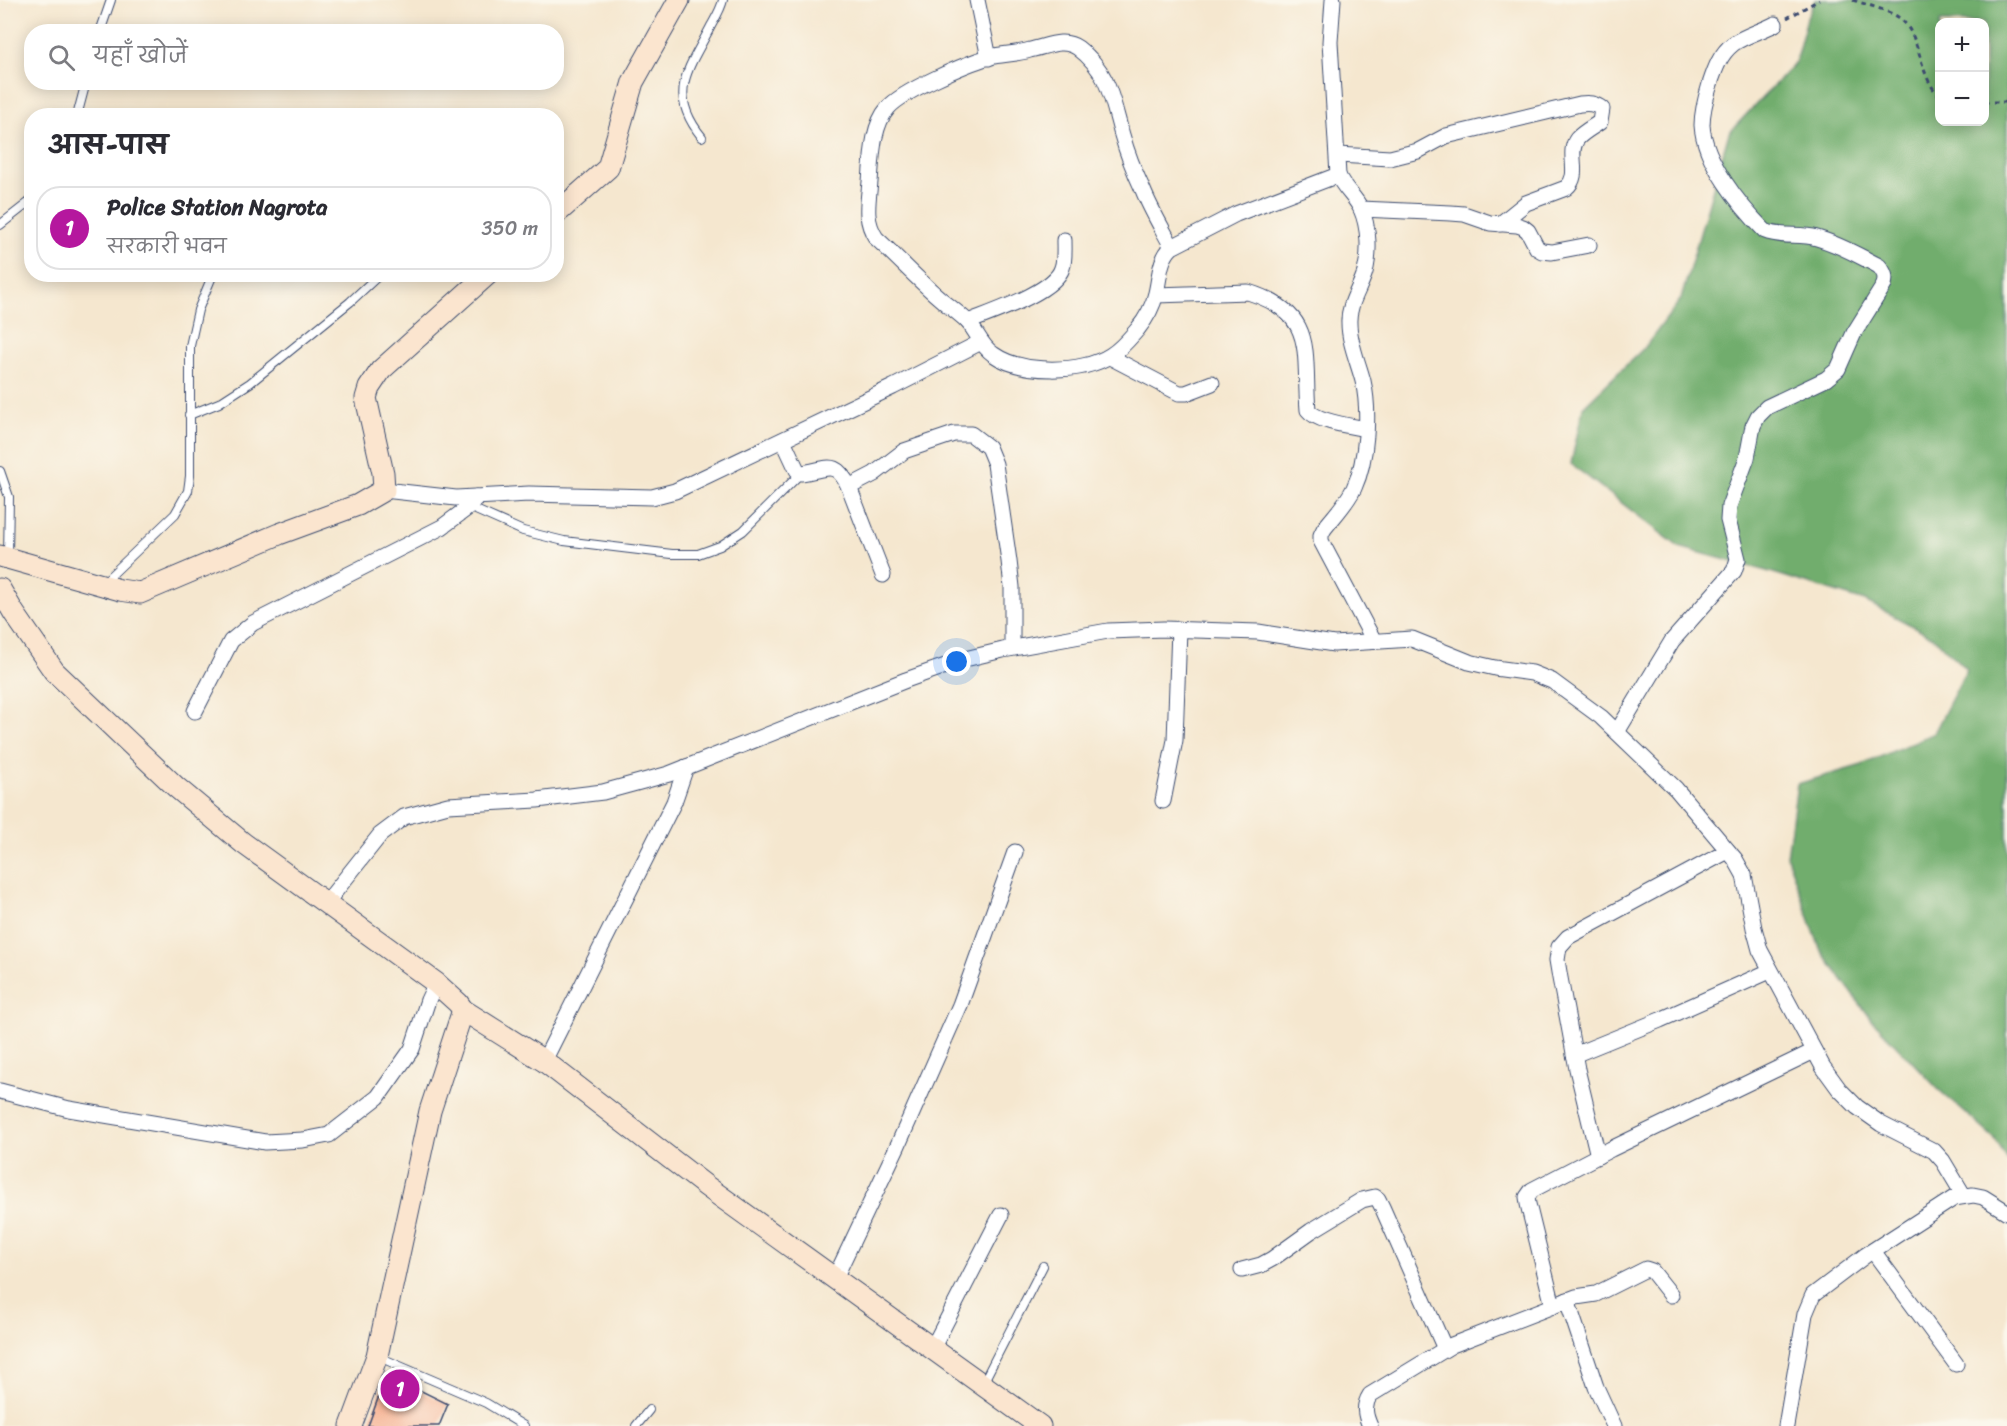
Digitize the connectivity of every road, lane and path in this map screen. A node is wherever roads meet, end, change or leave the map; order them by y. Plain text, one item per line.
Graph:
1 (111, 0) edge
2 (679, 0) edge
3 (723, 0) edge
4 (977, 0) edge
5 (1333, 0) edge
6 (1819, 0) edge
7 (1853, 0) edge
8 (103, 24) edge
9 (1775, 24) joint
10 (988, 58) junction
11 (84, 90) edge
12 (1935, 91) edge
13 (1989, 102) edge
14 (2007, 102) edge
15 (79, 108) edge
16 (702, 137) dead end
17 (1338, 155) junction
18 (1338, 175) junction
19 (24, 206) edge
20 (564, 207) edge
21 (1361, 209) junction
22 (1500, 224) junction
23 (0, 225) edge
24 (1064, 240) dead end
25 (1589, 245) dead end
26 (1172, 247) junction
27 (210, 282) edge
28 (371, 282) edge
29 (479, 282) edge
30 (1156, 295) junction
31 (968, 322) junction
32 (981, 342) junction
33 (1110, 357) junction
34 (1212, 383) dead end
35 (189, 415) junction
36 (1366, 429) junction
37 (783, 440) junction
38 (0, 471) edge
39 (801, 473) junction
40 (849, 487) junction
41 (384, 490) junction
42 (472, 502) junction
43 (4, 557) edge
44 (883, 576) dead end
45 (101, 585) junction
46 (0, 589) edge
47 (1179, 629) junction
48 (1374, 641) junction
49 (1012, 648) junction
50 (195, 711) dead end
51 (1617, 732) junction
52 (686, 767) junction
53 (1164, 801) dead end
54 (1728, 851) junction
55 (1015, 852) dead end
56 (326, 903) junction
57 (1770, 971) junction
58 (436, 983) junction
59 (463, 1010) junction
60 (1814, 1051) junction
61 (1574, 1055) junction
62 (544, 1061) junction
63 (0, 1090) edge
64 (1598, 1156) junction
65 (1964, 1196) junction
66 (2007, 1212) edge
67 (1001, 1215) dead end
68 (1874, 1251) junction
69 (1043, 1266) dead end
70 (1242, 1270) dead end
71 (835, 1278) junction
72 (1671, 1295) dead end
73 (1560, 1303) junction
74 (932, 1349) junction
75 (1445, 1349) junction
76 (377, 1356) junction
77 (1956, 1364) dead end
78 (982, 1384) junction
79 (650, 1410) dead end
80 (351, 1426) edge
81 (524, 1426) edge
82 (636, 1426) edge
83 (1040, 1426) edge
84 (1370, 1426) edge
85 (1614, 1426) edge
86 (1786, 1426) edge

1 - 8 lane
2 - 20 main road
3 - 16 lane
4 - 10 street
5 - 17 street
6 - 9 path
7 - 12 path
9 - 51 street
10 - 26 street
10 - 31 street
11 - 15 lane
13 - 14 path
17 - 18 street
17 - 22 street
18 - 21 street
18 - 26 street
19 - 23 lane
21 - 22 street
21 - 36 street
22 - 25 street
24 - 31 street
26 - 30 street
27 - 35 lane
28 - 35 lane
29 - 41 main road
30 - 33 street
30 - 36 street
31 - 32 street
32 - 33 street
32 - 37 street
33 - 34 street
35 - 45 lane
36 - 48 street
37 - 39 street
37 - 42 street
38 - 43 lane
39 - 40 street
39 - 42 lane
40 - 44 street
40 - 49 street
41 - 42 street
41 - 45 main road
42 - 50 street
43 - 45 main road
46 - 56 main road
47 - 48 street
47 - 49 street
47 - 53 street
48 - 51 street
49 - 52 street
51 - 54 street
52 - 56 street
52 - 62 street
54 - 57 street
54 - 61 street
55 - 71 street
56 - 58 main road
57 - 60 street
57 - 61 street
58 - 59 main road
58 - 63 street
59 - 62 main road
59 - 76 main road
60 - 64 street
60 - 65 street
61 - 64 street
62 - 71 main road
64 - 73 street
65 - 66 street
65 - 68 street
67 - 74 street
68 - 77 street
68 - 86 street
69 - 78 lane
70 - 75 street
71 - 74 main road
72 - 73 street
73 - 75 street
73 - 85 street
74 - 78 main road
75 - 84 street
76 - 80 main road
76 - 81 lane
78 - 83 main road
79 - 82 lane

